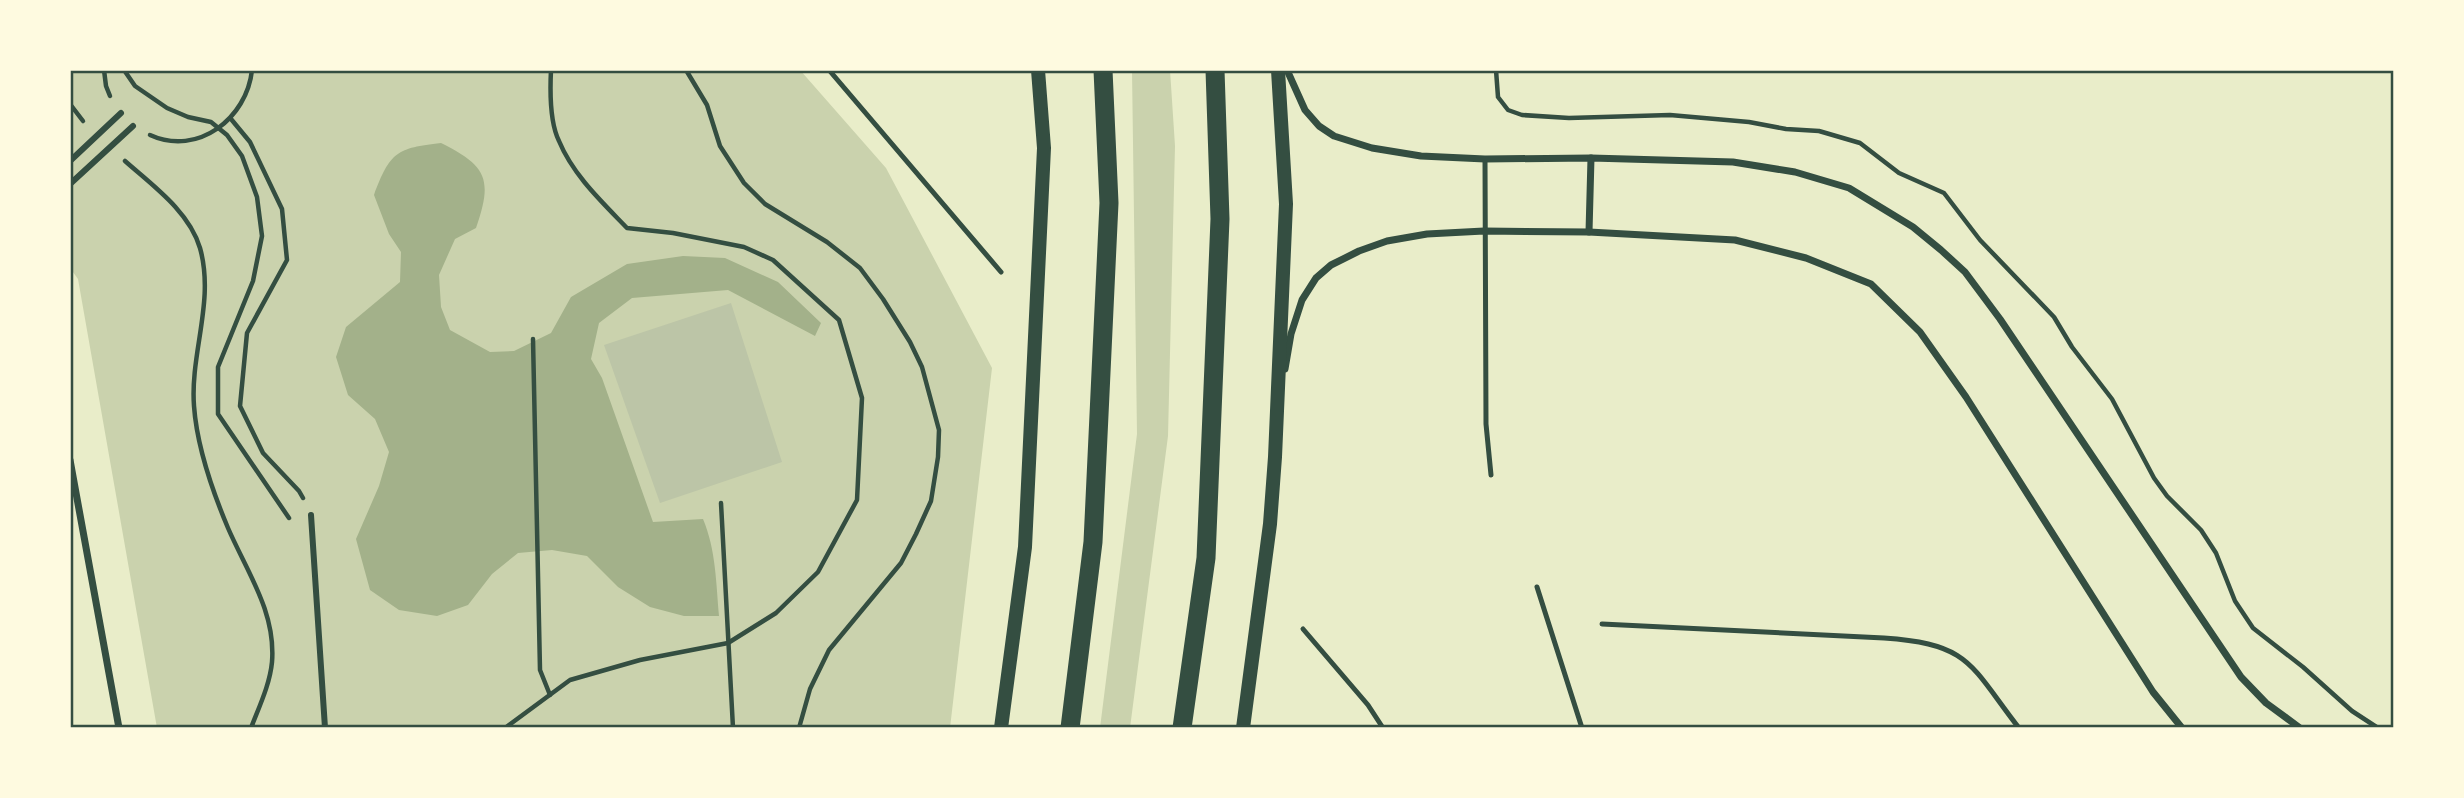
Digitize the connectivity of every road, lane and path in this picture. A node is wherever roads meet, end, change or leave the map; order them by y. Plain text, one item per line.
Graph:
1 (124, 70) edge
2 (252, 70) edge
3 (551, 70) edge
4 (686, 70) edge
5 (829, 70) edge
6 (1038, 70) edge
7 (1103, 70) edge
8 (1215, 70) edge
9 (1278, 70) edge
10 (1287, 70) edge
11 (1496, 70) edge
12 (121, 113) dead end
13 (231, 119) junction
14 (133, 126) dead end
15 (220, 128) junction
16 (154, 137) dead end
17 (1591, 158) junction
18 (1485, 159) junction
19 (70, 161) edge
20 (128, 164) dead end
21 (70, 184) edge
22 (1484, 231) junction
23 (1589, 232) junction
24 (1001, 272) dead end
25 (533, 339) dead end
26 (1275, 457) junction
27 (70, 460) edge
28 (1491, 475) dead end
29 (722, 503) dead end
30 (311, 515) joint
31 (290, 520) dead end
32 (1537, 587) dead end
33 (1602, 624) dead end
34 (1303, 629) dead end
35 (728, 643) junction
36 (550, 695) junction
37 (119, 728) edge
38 (251, 728) edge
39 (325, 728) edge
40 (505, 728) edge
41 (733, 728) edge
42 (799, 728) edge
43 (1001, 728) edge
44 (1070, 728) edge
45 (1182, 728) edge
46 (1244, 728) edge
47 (1383, 728) edge
48 (1582, 728) edge
49 (2019, 728) edge
50 (2182, 728) edge
51 (2300, 728) edge
52 (2378, 728) edge

1 - 15 path
2 - 13 path
3 - 35 path
4 - 42 path
5 - 24 lane
6 - 43 main road
7 - 44 highway
8 - 45 highway
9 - 26 main road
10 - 18 street
11 - 52 path
12 - 19 street
13 - 15 path
13 - 30 path
14 - 21 street
15 - 16 path
15 - 31 path
17 - 18 street
17 - 23 street
17 - 51 street
18 - 22 lane
20 - 38 path
22 - 23 street
22 - 26 street
22 - 28 lane
23 - 50 street
25 - 36 path
26 - 46 main road
27 - 37 street
29 - 35 path
30 - 39 street
32 - 48 lane
33 - 49 lane
34 - 47 lane
35 - 36 path
35 - 41 path
36 - 40 path

